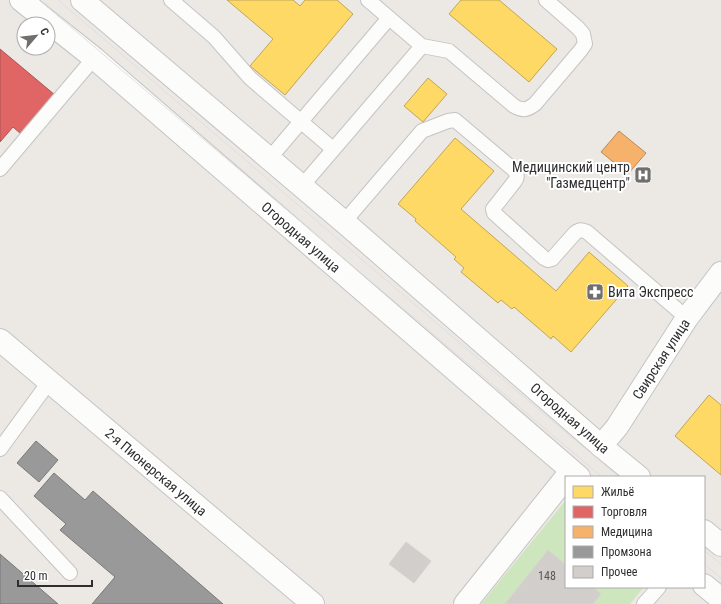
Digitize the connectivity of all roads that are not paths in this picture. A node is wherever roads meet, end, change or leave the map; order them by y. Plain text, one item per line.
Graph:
1 (21, 0) edge
2 (82, 0) edge
3 (171, 0) edge
4 (368, 0) edge
5 (546, 0) edge
6 (389, 18) junction
7 (422, 46) junction
8 (94, 58) junction
9 (301, 122) junction
10 (333, 149) junction
11 (270, 159) junction
12 (0, 169) edge
13 (302, 186) junction
14 (344, 222) junction
15 (721, 273) edge
16 (687, 318) junction
17 (0, 340) edge
18 (50, 382) junction
19 (601, 446) junction
20 (0, 449) edge
21 (575, 474) edge
22 (638, 476) edge
23 (565, 486) edge
24 (0, 498) edge
25 (705, 532) edge
26 (721, 545) edge
27 (70, 573) dead end
28 (705, 585) edge
29 (658, 588) edge
30 (721, 599) edge
31 (313, 604) edge
32 (465, 604) edge
33 (644, 604) edge

1 - 8 street, Огородная улица
2 - 11 street, Огородная улица
3 - 9 lane
4 - 6 lane
5 - 7 lane
6 - 7 lane
6 - 9 lane
7 - 10 lane
8 - 12 lane
8 - 21 street, Огородная улица
9 - 10 lane
9 - 11 lane
10 - 13 lane
11 - 13 street, Огородная улица
13 - 14 street, Огородная улица
14 - 16 lane
14 - 19 street, Огородная улица
15 - 16 street, Свирская улица
16 - 19 street, Свирская улица
17 - 18 street, 2-я Пионерская улица
18 - 20 lane
18 - 31 street, 2-я Пионерская улица
19 - 22 street, Огородная улица
23 - 32 street
24 - 27 lane
25 - 26 street
28 - 30 street
29 - 33 lane

